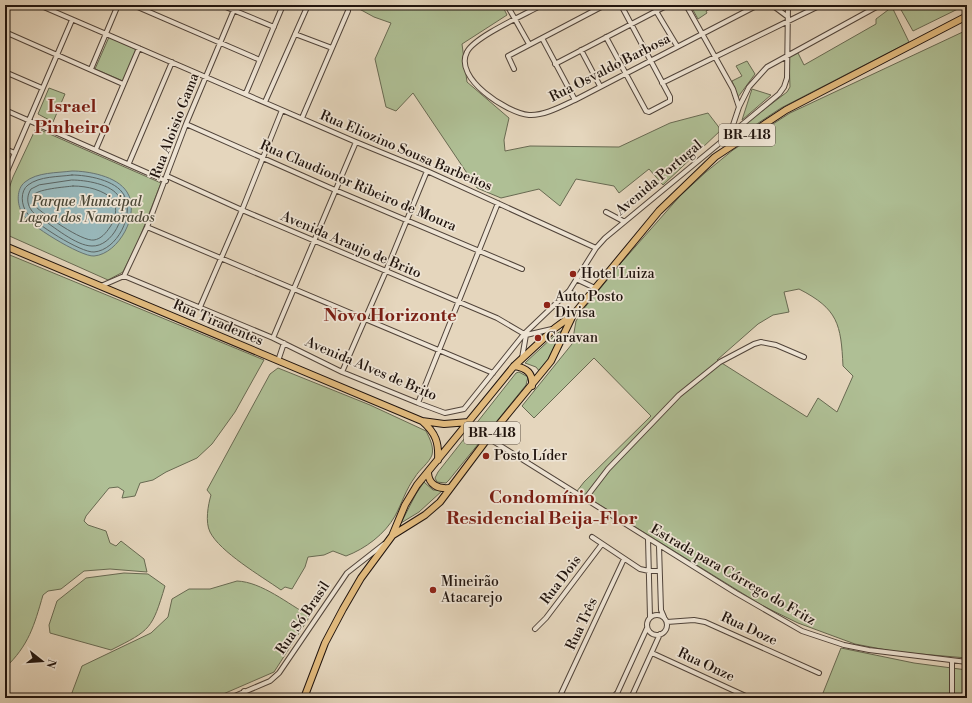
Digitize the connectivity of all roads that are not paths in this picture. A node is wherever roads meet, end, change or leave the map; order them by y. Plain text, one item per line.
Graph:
1 (39, 5) edge
2 (118, 5) edge
3 (133, 5) edge
4 (221, 5) edge
5 (236, 5) edge
6 (283, 5) edge
7 (308, 5) edge
8 (507, 5) edge
9 (542, 5) edge
10 (605, 5) edge
11 (621, 5) edge
12 (668, 5) edge
13 (686, 5) edge
14 (758, 5) edge
15 (772, 5) edge
16 (788, 5) edge
17 (820, 5) edge
18 (880, 5) edge
19 (234, 11) junction
20 (348, 11) dead end
21 (656, 11) junction
22 (967, 16) edge
23 (788, 17) junction
24 (72, 20) junction
25 (516, 20) junction
26 (631, 23) junction
27 (787, 23) junction
28 (274, 27) junction
29 (5, 32) edge
30 (702, 33) junction
31 (107, 34) junction
32 (295, 34) junction
33 (606, 37) junction
34 (542, 38) junction
35 (220, 43) junction
36 (529, 44) junction
37 (677, 46) junction
38 (139, 48) junction
39 (332, 48) junction
40 (581, 50) junction
41 (56, 53) junction
42 (787, 56) junction
43 (715, 58) junction
44 (260, 60) junction
45 (651, 60) junction
46 (172, 62) junction
47 (555, 64) junction
48 (514, 68) dead end
49 (91, 69) junction
50 (5, 72) edge
51 (625, 74) junction
52 (206, 77) junction
53 (662, 82) junction
54 (124, 84) junction
55 (600, 86) junction
56 (42, 88) junction
57 (246, 94) junction
58 (575, 100) junction
59 (265, 102) junction
60 (739, 107) junction
61 (5, 110) edge
62 (282, 110) junction
63 (302, 118) junction
64 (29, 119) junction
65 (186, 124) junction
66 (731, 132) junction
67 (356, 142) junction
68 (5, 149) edge
69 (96, 149) junction
70 (15, 153) junction
71 (264, 158) junction
72 (129, 163) junction
73 (427, 171) junction
74 (5, 176) edge
75 (166, 178) junction
76 (335, 190) junction
77 (498, 203) junction
78 (242, 210) junction
79 (606, 212) dead end
80 (408, 220) junction
81 (623, 221) junction
82 (147, 227) junction
83 (313, 240) junction
84 (6, 245) edge
85 (596, 248) junction
86 (481, 250) junction
87 (220, 258) junction
88 (522, 269) dead end
89 (386, 271) junction
90 (124, 276) junction
91 (576, 279) junction
92 (101, 286) junction
93 (595, 288) junction
94 (293, 289) junction
95 (569, 291) junction
96 (460, 302) junction
97 (584, 302) junction
98 (200, 307) junction
99 (574, 314) junction
100 (366, 319) junction
101 (555, 328) junction
102 (525, 334) junction
103 (273, 338) junction
104 (284, 343) junction
105 (441, 350) junction
106 (804, 357) dead end
107 (522, 358) junction
108 (278, 361) junction
109 (514, 366) junction
110 (342, 372) junction
111 (493, 372) junction
112 (532, 386) junction
113 (418, 403) junction
114 (422, 421) junction
115 (469, 422) junction
116 (488, 438) junction
117 (438, 460) junction
118 (428, 473) junction
119 (449, 488) junction
120 (584, 498) junction
121 (392, 536) junction
122 (592, 537) dead end
123 (648, 539) junction
124 (388, 541) junction
125 (602, 544) junction
126 (659, 546) junction
127 (624, 559) junction
128 (649, 571) junction
129 (659, 571) junction
130 (650, 617) junction
131 (664, 617) junction
132 (667, 622) junction
133 (647, 628) junction
134 (535, 629) dead end
135 (660, 634) junction
136 (652, 653) junction
137 (952, 661) junction
138 (967, 662) edge
139 (819, 673) dead end
140 (244, 691) junction
141 (616, 696) edge
142 (230, 698) edge
143 (247, 698) edge
144 (304, 698) edge
145 (559, 698) edge
146 (624, 698) edge
147 (631, 698) edge
148 (750, 698) edge
149 (952, 698) edge

1 - 24 street, Rua Eliozino Sousa Barbeitos
2 - 31 street
3 - 35 street
4 - 19 street
5 - 19 street, Rua Aloisio Gama
6 - 28 street
7 - 32 street
8 - 25 street
9 - 25 street
10 - 34 street
11 - 26 street
12 - 21 street
13 - 30 street
14 - 30 street, Rua Osvaldo Barbosa
15 - 23 street
16 - 23 street
17 - 27 street
18 - 42 street
19 - 28 street
19 - 35 street, Rua Aloisio Gama
20 - 39 street
21 - 26 street
21 - 37 street
22 - 93 main road, BR-418
23 - 27 street
24 - 31 street, Rua Eliozino Sousa Barbeitos
24 - 41 street
25 - 36 street
25 - 58 street, Rua Osvaldo Barbosa
26 - 33 street
26 - 45 street
27 - 42 street
27 - 43 street
28 - 44 street
29 - 41 street
30 - 37 street, Rua Osvaldo Barbosa
30 - 43 street
31 - 38 street, Rua Eliozino Sousa Barbeitos
31 - 49 street
32 - 39 street
32 - 59 street
33 - 40 street
33 - 51 street
34 - 36 street
34 - 47 street
35 - 44 street
35 - 52 street, Rua Aloisio Gama
36 - 48 street
37 - 45 street, Rua Osvaldo Barbosa
38 - 46 street, Rua Eliozino Sousa Barbeitos
38 - 54 street
39 - 63 street
40 - 47 street
40 - 55 street
41 - 49 street
41 - 56 street
42 - 60 street
42 - 66 street, Avenida Portugal
43 - 53 street
43 - 60 street
44 - 57 street
45 - 51 street, Rua Osvaldo Barbosa
45 - 53 street
46 - 52 street, Rua Eliozino Sousa Barbeitos
46 - 72 street
47 - 58 street
49 - 54 street
50 - 56 street
51 - 53 street
51 - 55 street, Rua Osvaldo Barbosa
52 - 57 street, Rua Eliozino Sousa Barbeitos
52 - 65 street, Rua Aloisio Gama
54 - 69 street
55 - 58 street, Rua Osvaldo Barbosa
56 - 64 street
57 - 59 street, Rua Eliozino Sousa Barbeitos
59 - 62 street, Rua Eliozino Sousa Barbeitos
60 - 66 street
61 - 64 street, Avenida Araujo de Brito
62 - 63 street, Rua Eliozino Sousa Barbeitos
62 - 71 street
63 - 67 street, Rua Eliozino Sousa Barbeitos
64 - 69 street, Avenida Araujo de Brito
64 - 70 street
65 - 71 street, Rua Claudionor Ribeiro de Moura
65 - 75 street, Rua Aloisio Gama
66 - 81 street, Avenida Portugal
67 - 73 street, Rua Eliozino Sousa Barbeitos
67 - 76 street
68 - 70 street
69 - 72 street, Avenida Araujo de Brito
70 - 74 street
71 - 76 street, Rua Claudionor Ribeiro de Moura
71 - 78 street
72 - 75 street, Avenida Araujo de Brito
73 - 77 street, Rua Eliozino Sousa Barbeitos
73 - 80 street
75 - 78 street, Avenida Araujo de Brito
75 - 82 street, Rua Aloisio Gama
76 - 80 street, Rua Claudionor Ribeiro de Moura
76 - 83 street
77 - 85 street, Rua Eliozino Sousa Barbeitos
77 - 86 street
78 - 83 street, Avenida Araujo de Brito
78 - 87 street
79 - 81 street
80 - 86 street, Rua Claudionor Ribeiro de Moura
80 - 89 street
81 - 85 street, Avenida Portugal
82 - 87 street
82 - 90 street, Rua Aloisio Gama
83 - 89 street, Avenida Araujo de Brito
83 - 94 street
84 - 92 main road, Rua Tiradentes
85 - 91 street, Avenida Alves de Brito
86 - 88 street, Rua Claudionor Ribeiro de Moura
86 - 96 street
87 - 94 street
87 - 98 street
89 - 96 street, Avenida Araujo de Brito
89 - 100 street
90 - 92 street
90 - 98 street, Avenida Alves de Brito
91 - 93 street
91 - 95 street, Avenida Alves de Brito
92 - 108 main road, Rua Tiradentes
93 - 97 main road, BR-418
94 - 100 street
94 - 103 street
95 - 97 street
95 - 102 street, Avenida Alves de Brito
96 - 102 street, Avenida Araujo de Brito
96 - 105 street
97 - 99 main road, BR-418
98 - 103 street, Avenida Alves de Brito
99 - 101 main road, BR-418
99 - 112 main road, BR-418
100 - 105 street
100 - 110 street
101 - 102 street
101 - 107 main road, BR-418
102 - 107 street
102 - 111 street, Avenida Alves de Brito
103 - 104 street, Avenida Alves de Brito
104 - 108 street
104 - 110 street, Avenida Alves de Brito
105 - 111 street
105 - 113 street
106 - 120 street
107 - 109 main road, BR-418
108 - 114 main road, Rua Tiradentes
109 - 112 main road
109 - 115 main road, BR-418
110 - 113 street, Avenida Alves de Brito
111 - 113 street, Avenida Alves de Brito
112 - 116 main road, BR-418
114 - 115 main road, Rua Tiradentes
114 - 117 main road, Rua Tiradentes
115 - 117 main road, BR-418
116 - 119 main road, BR-418
116 - 120 street, Estrada para Córrego do Fritz
117 - 118 main road, BR-418
118 - 119 main road
118 - 121 main road, BR-418
119 - 121 main road, BR-418
120 - 123 street, Estrada para Córrego do Fritz
121 - 124 main road, BR-418
122 - 125 street
123 - 126 street, Estrada para Córrego do Fritz
123 - 128 street
124 - 140 street, Rua Só Brasil
124 - 144 main road, BR-418
125 - 127 street
125 - 134 street, Rua Dois
126 - 129 street
126 - 137 street, Estrada para Córrego do Fritz
127 - 128 street
127 - 145 street, Rua Três
128 - 129 street
128 - 130 street
129 - 131 street
130 - 131 street
130 - 133 street
131 - 132 street
132 - 135 street
132 - 139 street, Rua Doze
133 - 135 street
133 - 141 street
135 - 136 street
136 - 147 street
136 - 148 street, Rua Onze
137 - 138 street, Estrada para Córrego do Fritz
137 - 149 street
140 - 142 street, Rua Só Brasil
140 - 143 street
141 - 146 street

